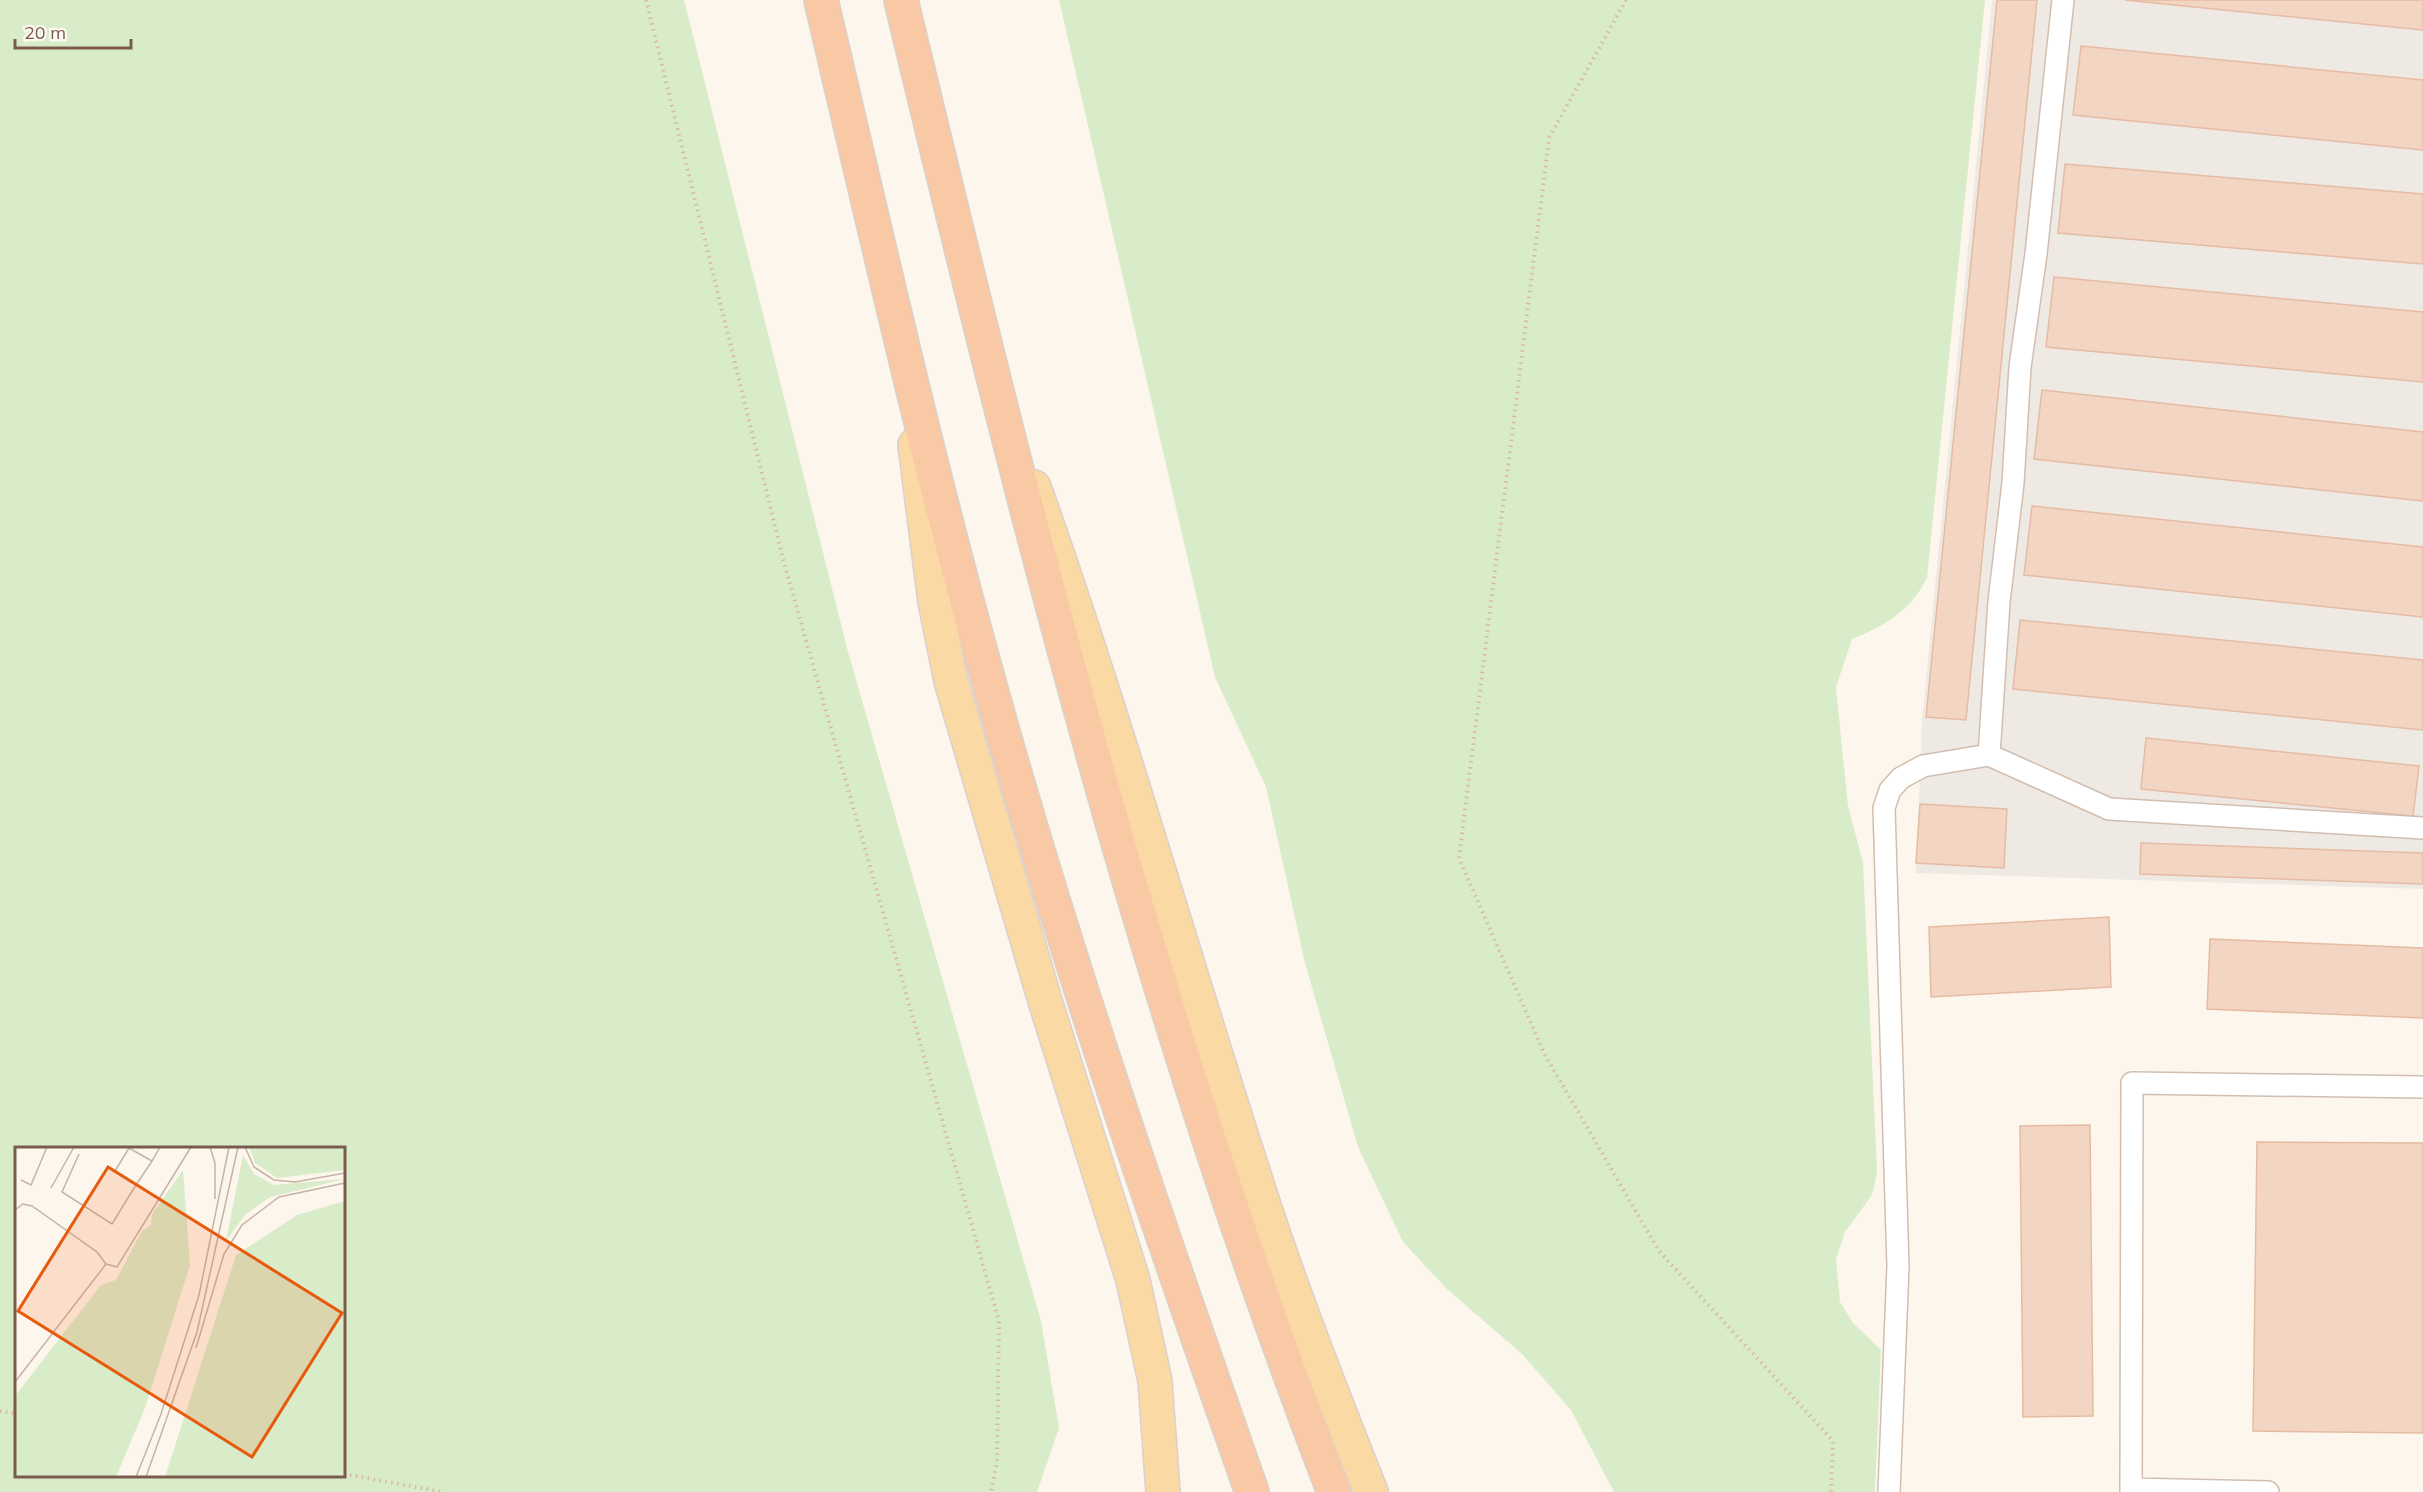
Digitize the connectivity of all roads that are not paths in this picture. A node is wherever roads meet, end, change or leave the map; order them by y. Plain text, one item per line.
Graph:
1 (821, 0) edge
2 (901, 0) edge
3 (2063, 0) edge
4 (983, 341) junction
5 (905, 357) junction
6 (1989, 755) junction
7 (2423, 828) edge
8 (2423, 1088) edge
9 (2131, 1490) edge
10 (1163, 1492) edge
11 (1251, 1492) edge
12 (1334, 1492) edge
13 (1371, 1492) edge
14 (1889, 1492) edge
15 (2268, 1492) edge

1 - 5 highway
2 - 4 highway
3 - 6 lane
4 - 12 highway
4 - 13 main road
5 - 10 main road
5 - 11 highway
6 - 7 lane
6 - 14 lane
8 - 9 lane
9 - 15 lane

